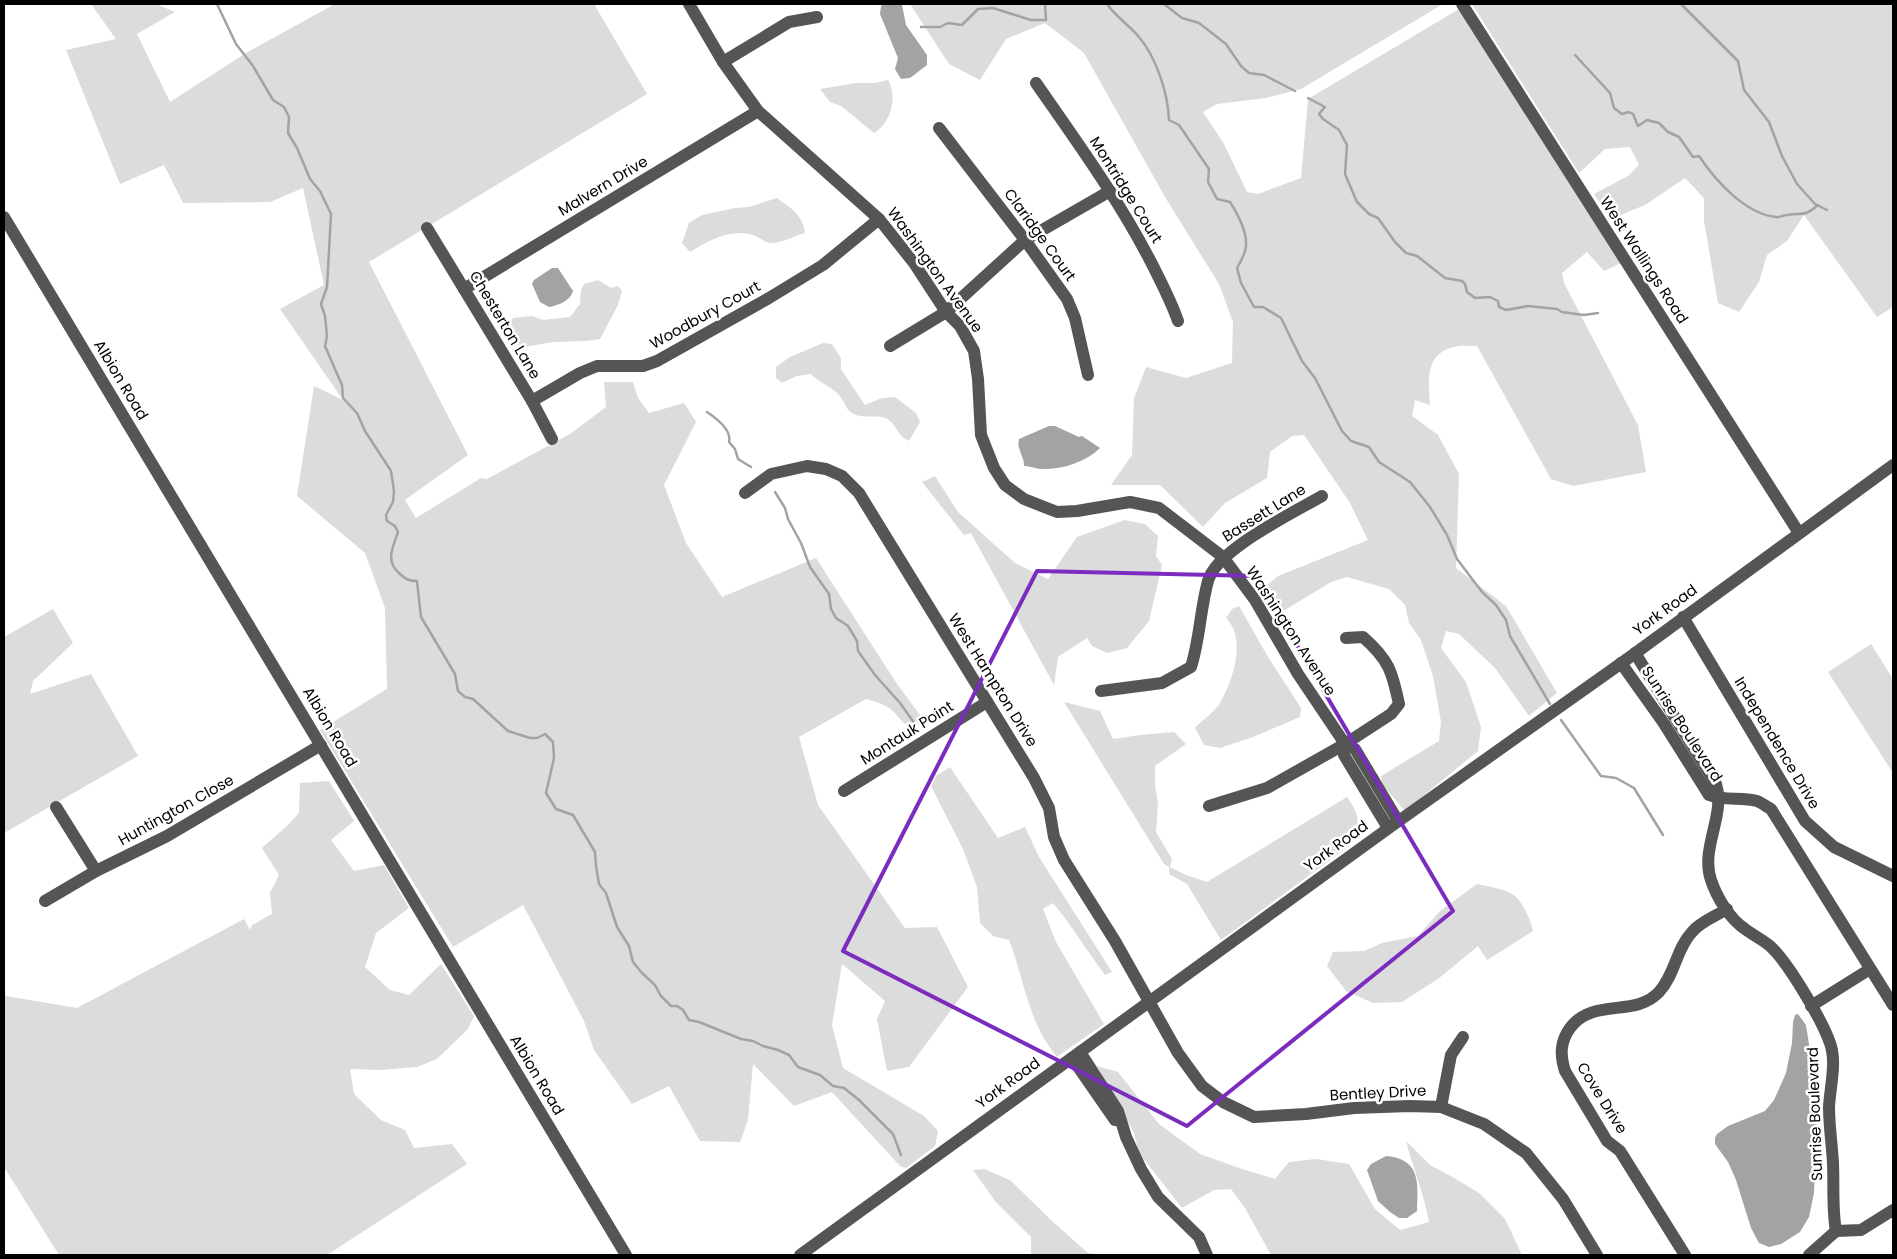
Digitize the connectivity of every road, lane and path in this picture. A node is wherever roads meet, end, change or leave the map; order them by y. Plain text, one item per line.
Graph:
1 (690, 4) edge
2 (1462, 4) edge
3 (817, 16) dead end
4 (723, 62) junction
5 (1036, 83) dead end
6 (758, 111) junction
7 (939, 128) dead end
8 (1110, 191) junction
9 (4, 217) edge
10 (879, 219) junction
11 (427, 228) dead end
12 (1025, 240) junction
13 (464, 289) junction
14 (946, 312) junction
15 (1178, 321) dead end
16 (890, 346) dead end
17 (1088, 375) dead end
18 (532, 401) junction
19 (552, 439) dead end
20 (1893, 465) edge
21 (745, 493) dead end
22 (1322, 496) dead end
23 (1799, 533) junction
24 (1223, 557) junction
25 (1683, 617) junction
26 (1346, 638) dead end
27 (1634, 653) junction
28 (1621, 662) junction
29 (1101, 691) dead end
30 (987, 702) junction
31 (1345, 744) junction
32 (321, 745) junction
33 (844, 791) dead end
34 (1719, 799) junction
35 (1209, 806) dead end
36 (56, 807) dead end
37 (1393, 825) junction
38 (96, 871) junction
39 (1893, 876) edge
40 (45, 901) dead end
41 (1727, 909) junction
42 (1870, 969) junction
43 (1150, 1002) junction
44 (1893, 1004) edge
45 (1811, 1006) junction
46 (1463, 1037) dead end
47 (1076, 1055) junction
48 (1441, 1107) junction
49 (1893, 1210) edge
50 (1836, 1231) junction
51 (626, 1255) edge
52 (800, 1255) edge
53 (1207, 1255) edge
54 (1597, 1255) edge
55 (1685, 1255) edge
56 (1809, 1255) edge

1 - 4 street, Washington Avenue
2 - 23 street, West Wallings Road
3 - 4 street
4 - 6 street, Washington Avenue
5 - 8 street, Montridge Court
6 - 10 street, Washington Avenue
6 - 13 street, Malvern Drive
7 - 12 street, Claridge Court
8 - 12 street
8 - 15 street, Montridge Court
9 - 32 street, Albion Road
10 - 14 street, Washington Avenue
10 - 18 street, Woodbury Court
11 - 13 street, Chesterton Lane
12 - 14 street
12 - 17 street, Claridge Court
13 - 18 street, Chesterton Lane
14 - 16 street
14 - 24 street, Washington Avenue
18 - 19 street, Chesterton Lane
20 - 23 street, York Road
21 - 30 street, West Hampton Drive
22 - 24 street, Bassett Lane
23 - 25 street, York Road
24 - 29 street
24 - 31 street, Washington Avenue
25 - 27 street, York Road
25 - 39 street, Independence Drive
26 - 31 street
27 - 28 street, York Road
27 - 34 street, Sunrise Boulevard
28 - 34 street, Sunrise Boulevard
28 - 37 street, York Road
30 - 33 street, Montauk Point
30 - 43 street, West Hampton Drive
31 - 35 street
31 - 37 street, Washington Avenue
32 - 38 street, Huntington Close
32 - 51 street, Albion Road
34 - 41 street, Sunrise Boulevard
34 - 42 street, Sunrise Boulevard
36 - 38 street
37 - 43 street, York Road
38 - 40 street, Huntington Close
41 - 45 street, Sunrise Boulevard
41 - 55 street, Cove Drive
42 - 44 street, Sunrise Boulevard
42 - 45 street
43 - 47 street, York Road
43 - 48 street, Bentley Drive
45 - 50 street, Sunrise Boulevard
46 - 48 street
47 - 52 street, York Road
47 - 53 street
48 - 54 street, Bentley Drive
49 - 50 street
50 - 56 street

